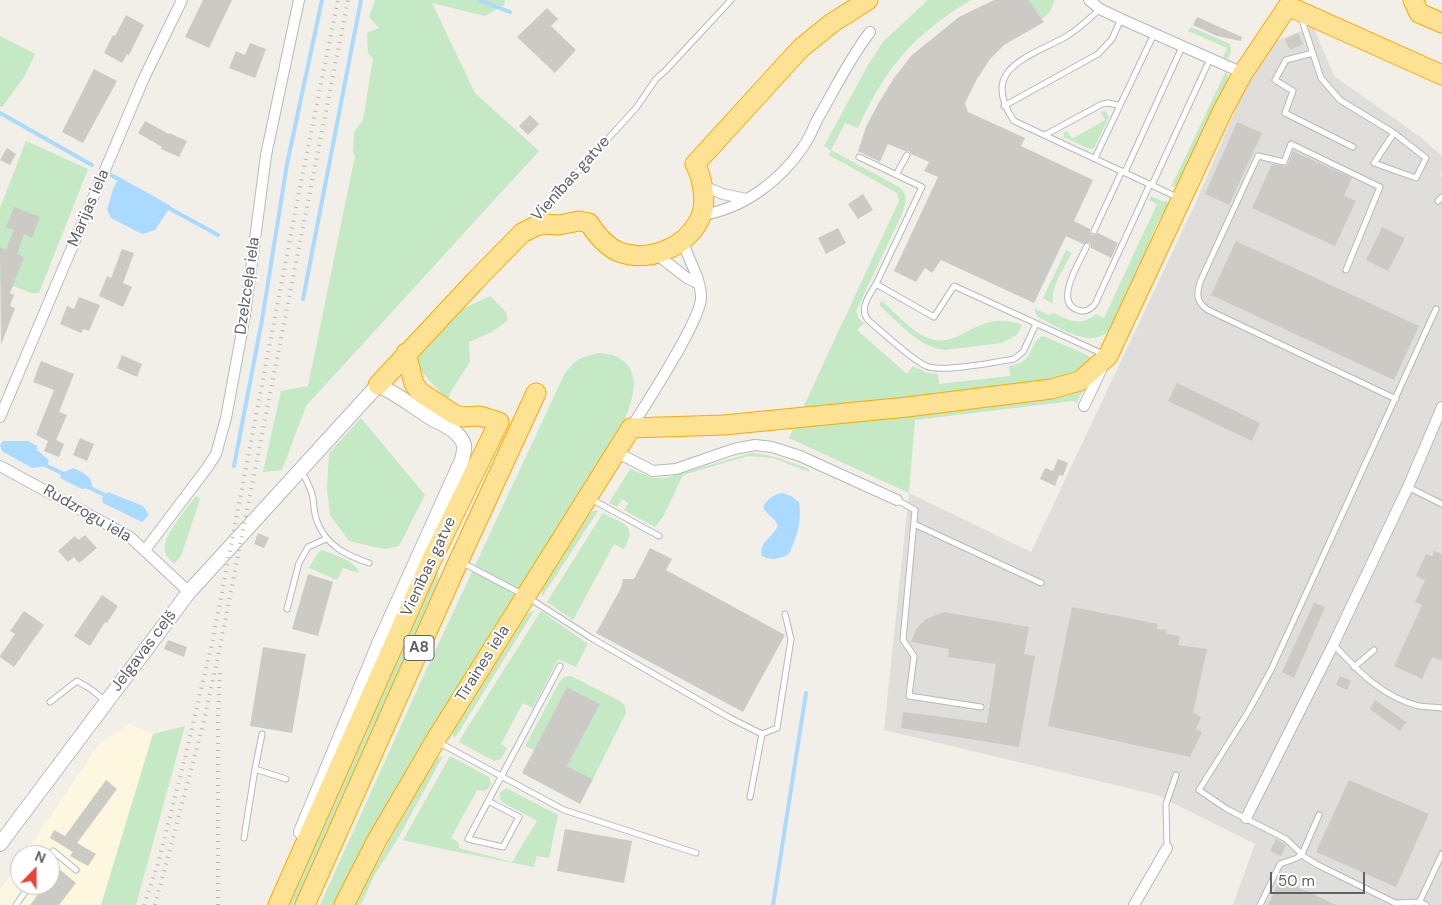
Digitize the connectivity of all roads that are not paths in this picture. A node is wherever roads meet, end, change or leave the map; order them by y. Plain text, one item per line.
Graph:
1 (182, 0) edge
2 (300, 0) edge
3 (731, 0) edge
4 (868, 0) edge
5 (1089, 0) edge
6 (1291, 3) edge
7 (1416, 7) edge
8 (1100, 9) junction
9 (1120, 19) junction
10 (1442, 23) edge
11 (870, 32) dead end
12 (1154, 34) junction
13 (1182, 46) junction
14 (1313, 53) junction
15 (1210, 59) junction
16 (1243, 74) junction
17 (1442, 75) edge
18 (1004, 106) junction
19 (1120, 106) junction
20 (1394, 133) junction
21 (1045, 135) junction
22 (1352, 147) dead end
23 (907, 156) dead end
24 (859, 157) dead end
25 (1095, 158) junction
26 (1124, 172) junction
27 (896, 175) junction
28 (1151, 185) junction
29 (703, 186) junction
30 (746, 199) junction
31 (1181, 199) junction
32 (702, 215) junction
33 (1094, 231) dead end
34 (522, 233) junction
35 (684, 240) junction
36 (1087, 246) dead end
37 (656, 254) junction
38 (1346, 270) dead end
39 (699, 284) junction
40 (876, 284) junction
41 (1436, 309) dead end
42 (1036, 324) junction
43 (406, 353) junction
44 (1108, 356) junction
45 (378, 385) junction
46 (536, 393) dead end
47 (1396, 399) junction
48 (1084, 406) dead end
49 (1442, 407) edge
50 (0, 417) edge
51 (631, 428) junction
52 (616, 452) junction
53 (0, 466) edge
54 (301, 470) junction
55 (1408, 487) junction
56 (588, 497) junction
57 (897, 500) joint
58 (1442, 504) edge
59 (914, 524) junction
60 (659, 536) dead end
61 (326, 539) junction
62 (145, 550) junction
63 (459, 560) junction
64 (369, 563) dead end
65 (1041, 583) dead end
66 (189, 592) junction
67 (526, 596) junction
68 (287, 609) dead end
69 (785, 614) dead end
70 (1333, 645) junction
71 (1374, 650) dead end
72 (560, 666) dead end
73 (1354, 667) junction
74 (106, 701) junction
75 (50, 702) dead end
76 (981, 707) dead end
77 (1442, 708) edge
78 (262, 734) dead end
79 (762, 734) junction
80 (435, 741) junction
81 (255, 769) junction
82 (1176, 775) dead end
83 (501, 776) junction
84 (286, 779) dead end
85 (750, 796) dead end
86 (488, 802) junction
87 (1319, 815) dead end
88 (1246, 818) junction
89 (244, 838) dead end
90 (0, 844) edge
91 (1166, 848) joint
92 (696, 853) dead end
93 (1302, 854) junction
94 (1442, 854) edge
95 (60, 857) edge
96 (76, 870) dead end
97 (287, 886) junction
98 (1419, 904) edge
99 (278, 905) edge
100 (305, 905) edge
101 (344, 905) edge
102 (1134, 905) edge
103 (1260, 905) edge
104 (1426, 905) edge

1 - 50 street, Marijas iela
2 - 62 street, Dzelzceļa iela
3 - 34 lane, Vienības gatve
4 - 29 highway
5 - 8 street
6 - 14 lane
6 - 16 highway
6 - 17 highway
7 - 10 highway
8 - 9 street
8 - 18 lane
9 - 12 street
9 - 18 lane
11 - 30 street
12 - 13 street
12 - 19 lane
13 - 15 street
13 - 26 lane
14 - 20 lane
14 - 22 lane
15 - 16 street
15 - 28 lane
16 - 31 highway
18 - 21 lane
19 - 21 lane
19 - 25 lane
20 - 20 lane
21 - 25 lane
23 - 27 lane
24 - 27 lane
25 - 26 lane
26 - 28 lane
26 - 33 lane
27 - 40 lane
28 - 31 lane
28 - 36 lane
29 - 30 street
29 - 32 highway
30 - 32 street
31 - 44 highway
32 - 35 highway
34 - 37 highway
34 - 43 highway, Vienības gatve
35 - 37 highway
35 - 39 street
37 - 39 street
38 - 47 lane
39 - 51 street
40 - 42 lane
40 - 42 lane
41 - 47 lane
42 - 44 lane
43 - 45 highway, Vienības gatve
43 - 97 highway, Vienības gatve / A8
44 - 48 street
44 - 51 highway
45 - 54 main road, Vienības gatve
45 - 97 main road, Vienības gatve
46 - 63 highway, Vienības gatve / A8
47 - 88 lane
49 - 55 street
51 - 52 highway, Tīraines iela
52 - 56 highway, Tīraines iela
52 - 57 street
53 - 62 street, Rudzrogu iela
54 - 61 lane
54 - 66 main road, Jelgavas ceļš
55 - 58 lane
55 - 70 street
56 - 60 lane
56 - 67 highway, Tīraines iela
57 - 59 lane
59 - 65 lane
59 - 76 lane
61 - 64 lane
61 - 68 lane
62 - 66 street, Rudzrogu iela
63 - 67 lane
63 - 100 highway, Vienības gatve / A8
66 - 74 main road, Jelgavas ceļš
67 - 79 lane
67 - 80 highway, Tīraines iela
69 - 79 lane
70 - 73 lane
70 - 88 street
71 - 73 lane
72 - 83 lane
73 - 77 lane
74 - 75 lane
74 - 90 main road, Jelgavas ceļš
78 - 81 lane
79 - 85 lane
80 - 83 lane
80 - 101 highway, Tīraines iela
81 - 84 lane
81 - 89 lane
82 - 91 lane
83 - 86 lane
83 - 92 lane
86 - 86 lane
87 - 93 lane
88 - 93 lane
91 - 102 street
93 - 98 lane
93 - 103 lane
94 - 98 lane
95 - 96 lane
97 - 99 highway, Vienības gatve / A8
98 - 104 lane

